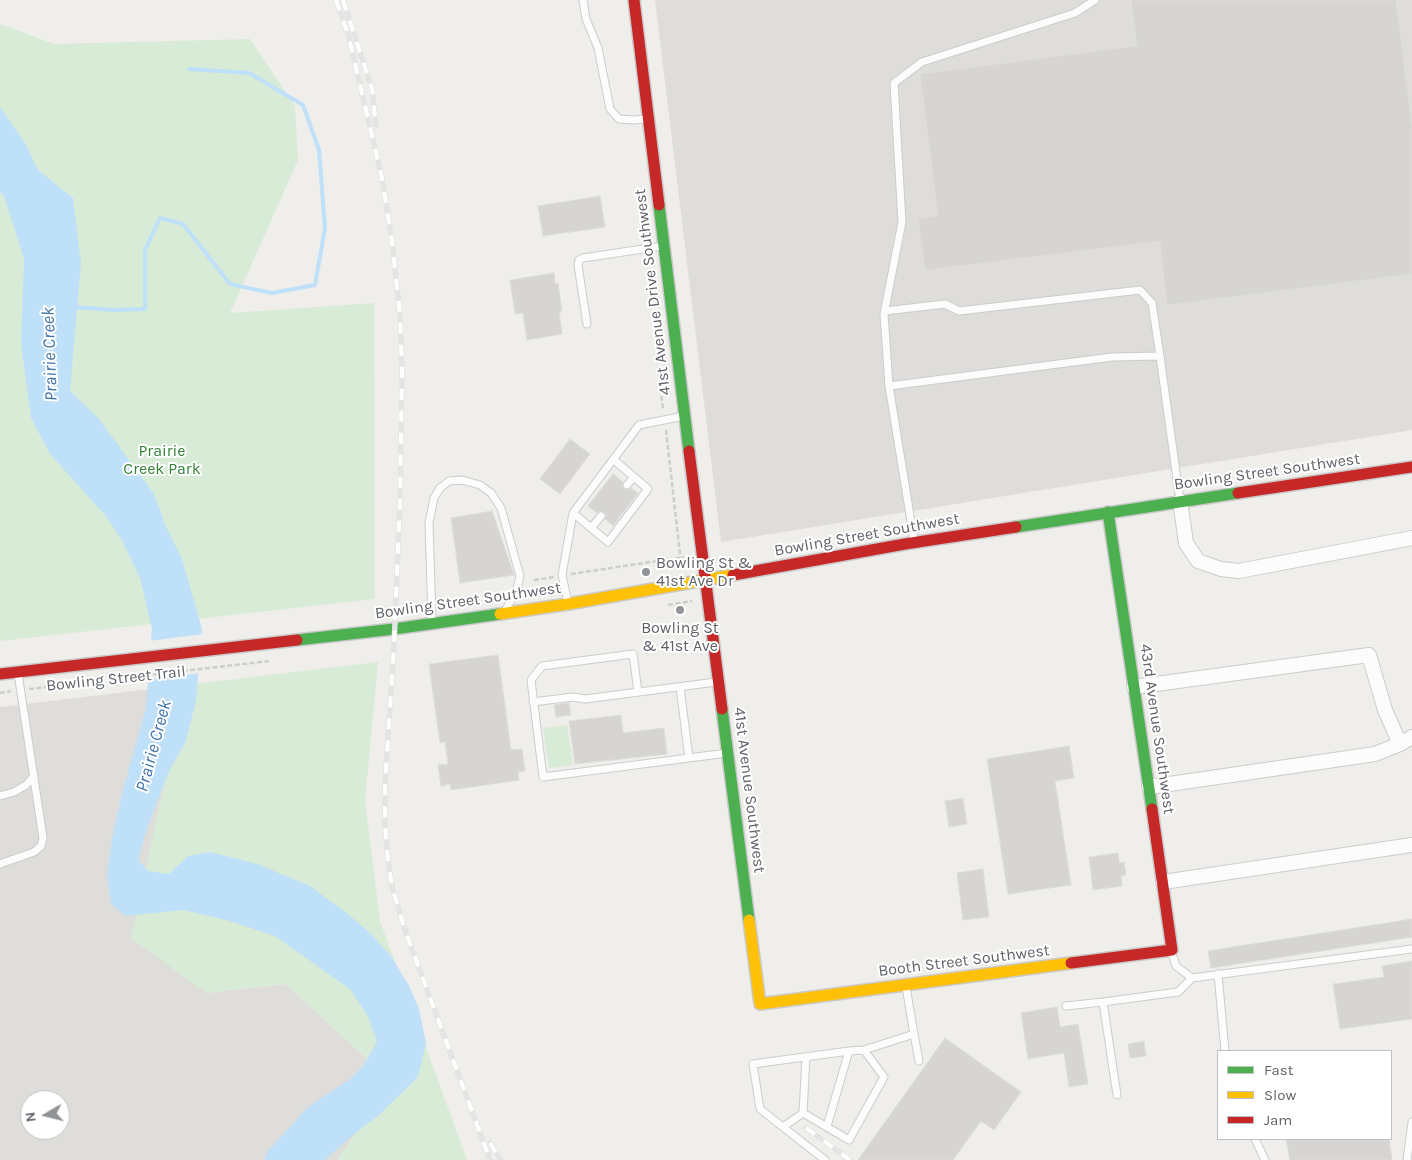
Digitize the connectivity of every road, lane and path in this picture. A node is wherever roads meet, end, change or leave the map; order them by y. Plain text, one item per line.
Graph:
1 (583, 0) edge
2 (634, 0) edge
3 (1095, 0) edge
4 (648, 119) junction
5 (664, 246) junction
6 (885, 311) junction
7 (587, 324) dead end
8 (1160, 356) junction
9 (658, 366) dead end
10 (890, 386) junction
11 (684, 416) junction
12 (664, 420) junction
13 (614, 460) junction
14 (1412, 467) edge
15 (634, 477) junction
16 (627, 485) dead end
17 (1180, 501) junction
18 (1108, 512) junction
19 (573, 513) junction
20 (601, 516) dead end
21 (591, 528) junction
22 (1412, 538) edge
23 (914, 542) junction
24 (682, 557) junction
25 (681, 562) dead end
26 (562, 575) junction
27 (534, 580) dead end
28 (706, 580) junction
29 (568, 604) junction
30 (503, 613) junction
31 (432, 624) junction
32 (232, 666) dead end
33 (18, 672) junction
34 (0, 674) edge
35 (123, 678) dead end
36 (104, 680) dead end
37 (719, 682) junction
38 (680, 687) junction
39 (1134, 687) junction
40 (20, 690) junction
41 (638, 692) junction
42 (0, 693) edge
43 (534, 702) junction
44 (1406, 740) edge
45 (727, 753) junction
46 (689, 758) junction
47 (34, 776) junction
48 (1149, 787) junction
49 (0, 796) edge
50 (1412, 845) edge
51 (0, 864) edge
52 (1163, 882) junction
53 (1412, 949) edge
54 (1172, 950) junction
55 (1218, 974) junction
56 (1192, 978) junction
57 (905, 985) junction
58 (1102, 1002) junction
59 (760, 1004) joint
60 (1066, 1006) dead end
61 (914, 1034) junction
62 (864, 1050) junction
63 (1225, 1050) edge
64 (849, 1052) junction
65 (806, 1057) junction
66 (919, 1061) dead end
67 (1117, 1095) dead end
68 (802, 1113) junction
69 (1412, 1122) edge
70 (827, 1126) junction
71 (783, 1127) junction
72 (1255, 1140) edge
73 (825, 1160) edge
74 (1264, 1160) edge
75 (1407, 1160) edge

1 - 4 lane
2 - 4 street, 41st Avenue Drive Southwest
3 - 6 lane
4 - 5 street, 41st Avenue Drive Southwest
5 - 7 lane
5 - 11 street, 41st Avenue Drive Southwest
6 - 8 lane
6 - 10 lane
8 - 10 lane
8 - 17 lane
9 - 12 path
10 - 23 lane
11 - 12 lane
11 - 28 street, 41st Avenue Drive Southwest
12 - 13 lane
12 - 24 path
13 - 15 lane
13 - 19 lane
14 - 17 street, Bowling Street Southwest
15 - 16 lane
15 - 21 lane
17 - 18 street, Bowling Street Southwest
17 - 22 street
18 - 23 street, Bowling Street Southwest
18 - 39 street, 43rd Avenue Southwest
19 - 21 lane
19 - 26 lane
20 - 21 lane
23 - 28 street, Bowling Street Southwest
24 - 25 path
24 - 26 path
26 - 27 path
26 - 29 lane
28 - 29 street, Bowling Street Southwest
28 - 37 street, 41st Avenue Southwest
29 - 30 street, Bowling Street Southwest
30 - 31 street, Bowling Street Southwest
30 - 31 lane
31 - 33 street, Bowling Street Southwest
32 - 35 path, Bowling Street Trail
33 - 34 street, Bowling Street Southwest
33 - 40 lane
36 - 40 path, Bowling Street Trail
37 - 38 lane
37 - 45 street, 41st Avenue Southwest
38 - 41 lane
38 - 46 lane
39 - 44 street
39 - 48 street, 43rd Avenue Southwest
40 - 42 path, Bowling Street Trail
40 - 47 lane
41 - 43 lane
41 - 43 lane
43 - 46 lane
44 - 48 street
45 - 46 lane
45 - 59 street, 41st Avenue Southwest
47 - 49 lane
47 - 51 lane
48 - 52 street, 43rd Avenue Southwest
50 - 52 street
52 - 54 street, 43rd Avenue Southwest
53 - 55 lane
54 - 56 lane
54 - 57 street, Booth Street Southwest
55 - 56 lane
55 - 63 lane
56 - 58 lane
57 - 59 street, Booth Street Southwest
57 - 61 lane
58 - 60 lane
58 - 67 lane
61 - 62 lane
61 - 66 lane
62 - 64 lane
62 - 70 lane
64 - 65 lane
64 - 70 lane
65 - 68 lane
65 - 71 lane
68 - 70 lane
68 - 71 lane
69 - 75 lane
71 - 73 lane
72 - 74 lane

